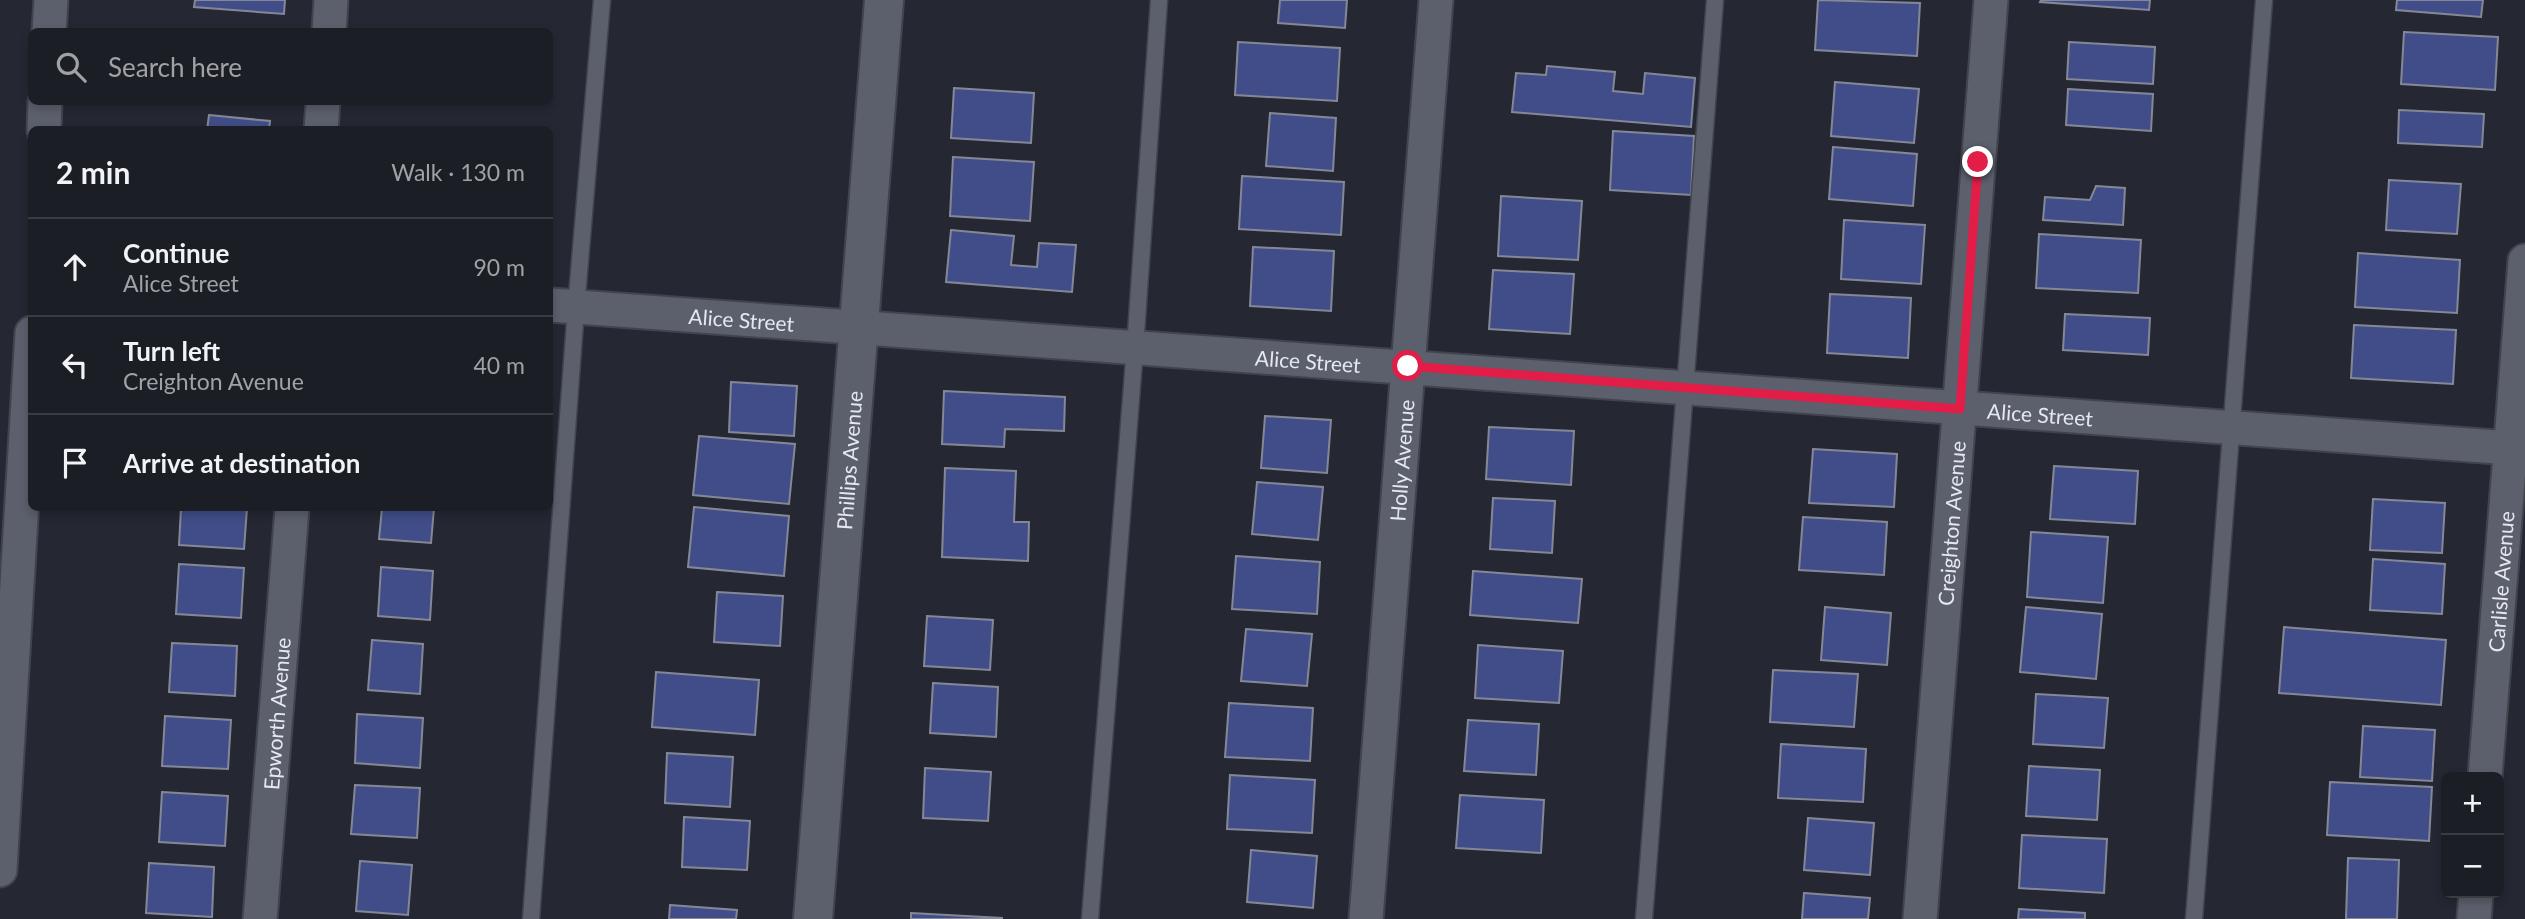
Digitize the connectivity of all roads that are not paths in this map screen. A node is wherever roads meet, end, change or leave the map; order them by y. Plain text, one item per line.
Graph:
1 (51, 0) edge
2 (331, 0) edge
3 (601, 0) edge
4 (884, 0) edge
5 (1159, 0) edge
6 (1436, 0) edge
7 (1715, 0) edge
8 (1990, 0) edge
9 (2264, 0) edge
10 (49, 28) edge
11 (328, 28) edge
12 (45, 105) edge
13 (323, 105) edge
14 (44, 126) edge
15 (321, 126) edge
16 (2525, 261) edge
17 (563, 306) edge
18 (859, 330) junction
19 (1135, 348) junction
20 (1408, 366) junction
21 (28, 370) edge
22 (1687, 388) junction
23 (1960, 409) junction
24 (2231, 428) junction
25 (2518, 448) edge
26 (553, 498) edge
27 (292, 511) edge
28 (552, 511) edge
29 (10, 538) edge
30 (2486, 772) edge
31 (0, 870) edge
32 (2476, 898) edge
33 (260, 919) edge
34 (531, 919) edge
35 (813, 919) edge
36 (1090, 919) edge
37 (1366, 919) edge
38 (1644, 919) edge
39 (1920, 919) edge
40 (2194, 919) edge
41 (2474, 919) edge

1 - 10 street
2 - 11 street
3 - 17 lane
4 - 18 street, Phillips Avenue
5 - 19 lane
6 - 20 street, Holly Avenue
7 - 22 lane
8 - 23 street, Creighton Avenue
9 - 24 lane
12 - 14 street
13 - 15 street
16 - 25 street, Carlisle Avenue
17 - 18 street, Alice Street
17 - 26 lane
18 - 19 street, Alice Street
18 - 35 street, Phillips Avenue
19 - 20 street, Alice Street
19 - 36 lane
20 - 22 street, Alice Street
20 - 37 street, Holly Avenue
21 - 29 street
22 - 23 street, Alice Street
22 - 38 lane
23 - 24 street, Alice Street
23 - 39 street, Creighton Avenue
24 - 25 street, Alice Street
24 - 40 lane
25 - 30 street, Carlisle Avenue
27 - 33 street, Epworth Avenue
28 - 34 lane
29 - 31 street
32 - 41 street

